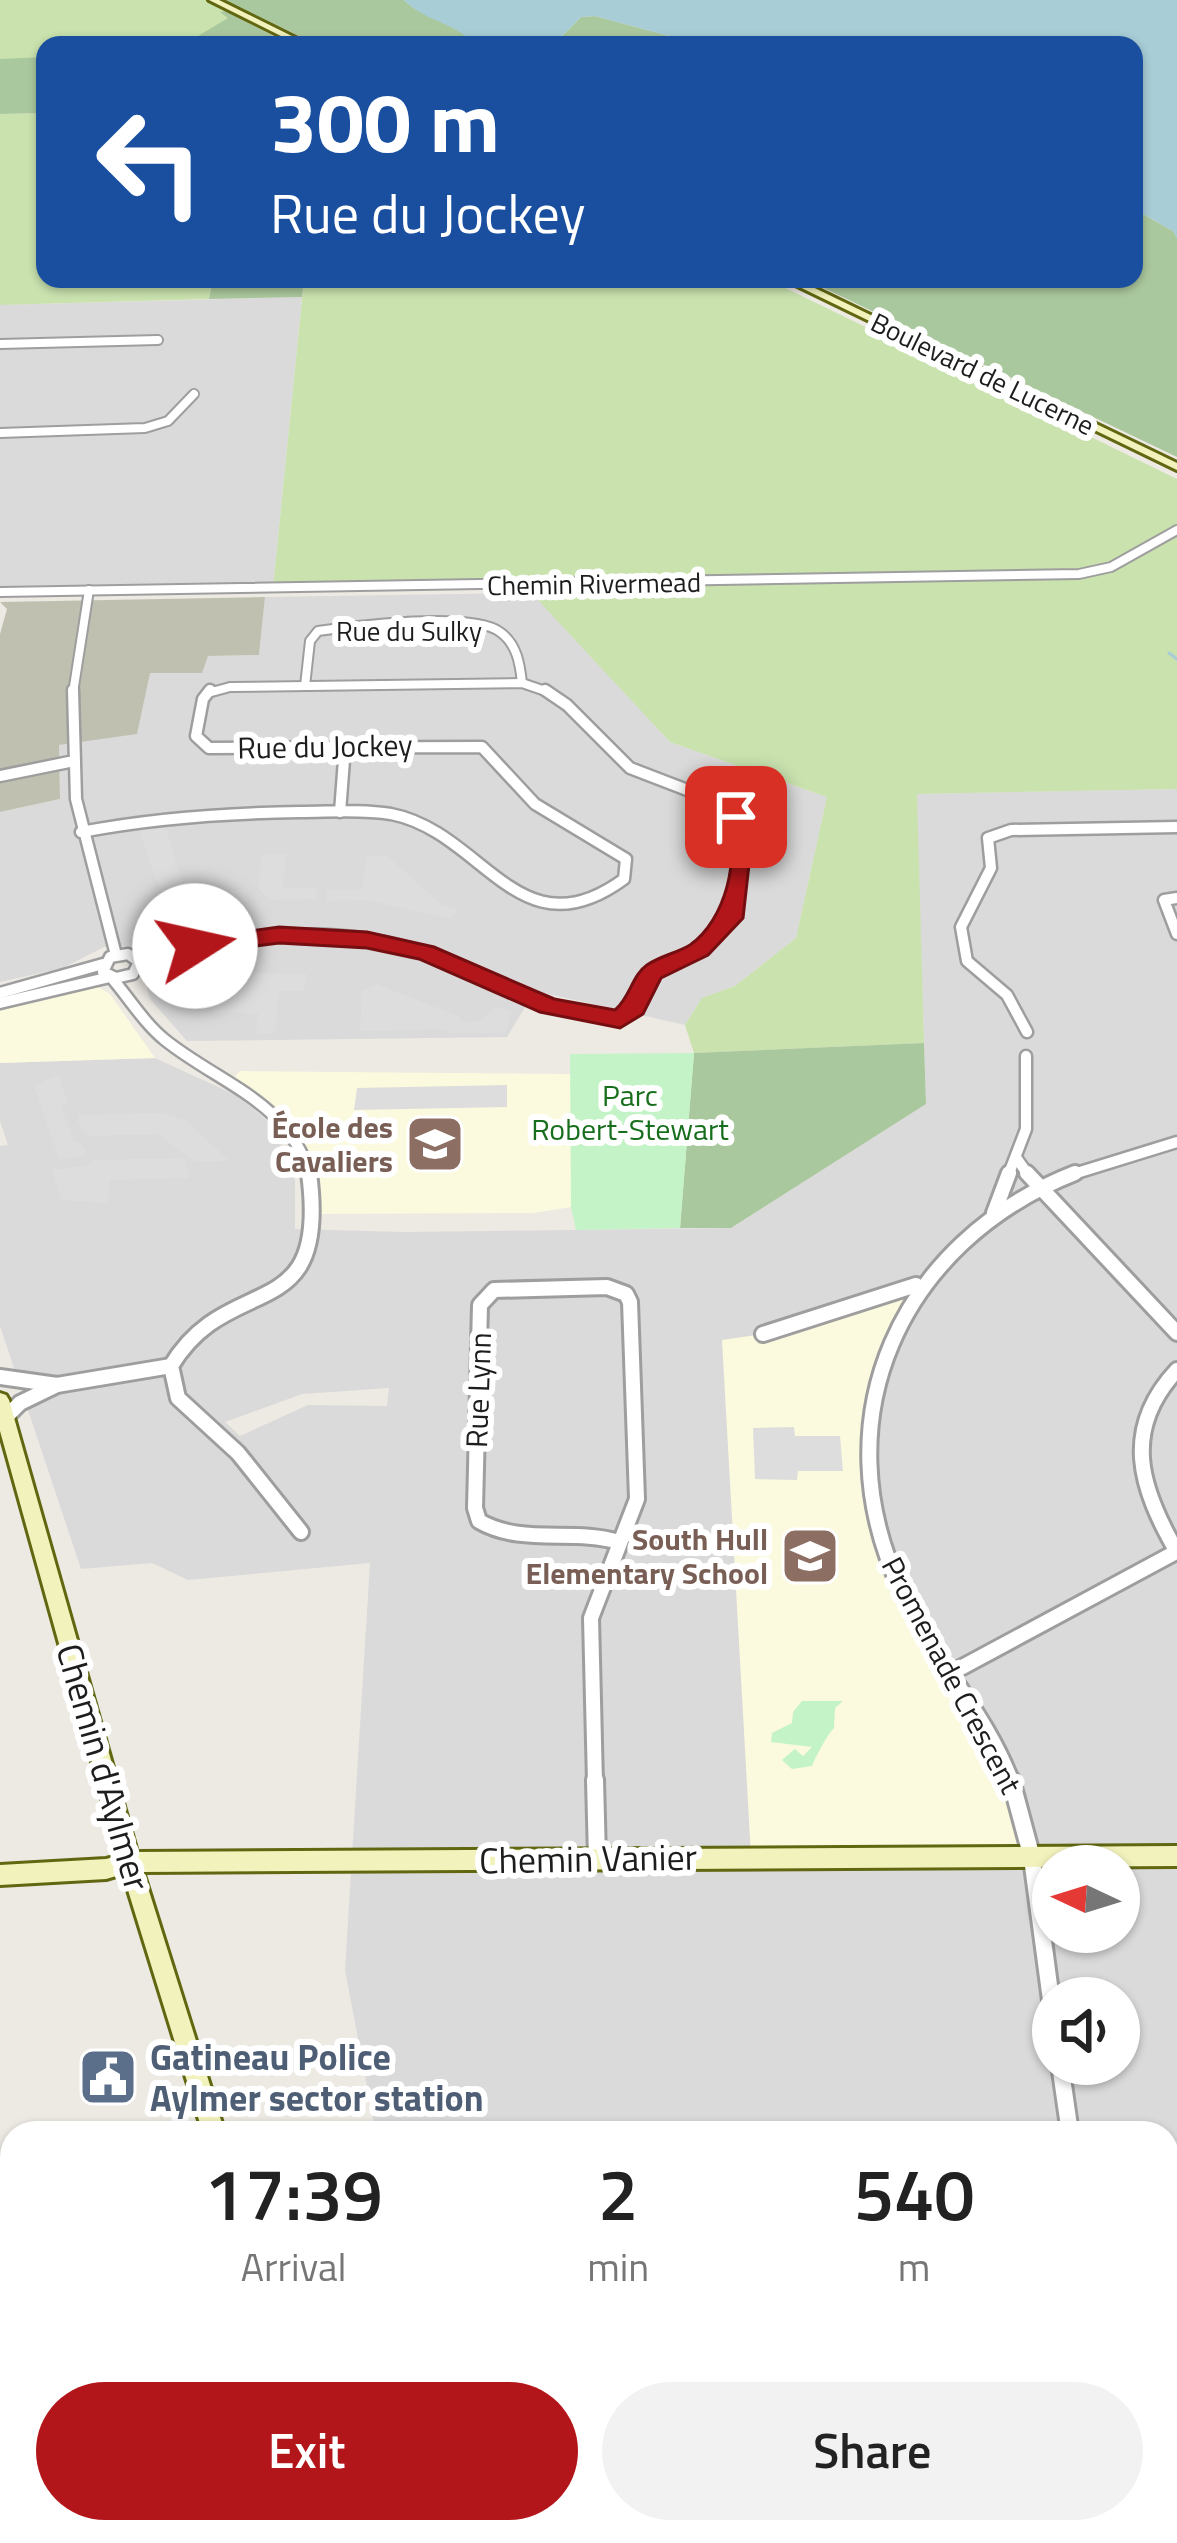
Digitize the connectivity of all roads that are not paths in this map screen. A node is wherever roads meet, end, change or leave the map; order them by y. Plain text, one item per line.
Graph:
1 (213, 0) edge
2 (287, 36) edge
3 (807, 288) edge
4 (158, 340) dead end
5 (0, 344) edge
6 (194, 394) dead end
7 (0, 433) edge
8 (1177, 467) edge
9 (1177, 530) edge
10 (89, 590) junction
11 (0, 592) edge
12 (522, 683) junction
13 (305, 686) junction
14 (345, 747) junction
15 (69, 762) junction
16 (0, 776) edge
17 (340, 812) junction
18 (1177, 827) edge
19 (81, 832) junction
20 (1177, 898) edge
21 (1177, 934) edge
22 (116, 955) junction
23 (103, 964) junction
24 (137, 964) junction
25 (111, 977) junction
26 (0, 992) edge
27 (0, 1003) edge
28 (143, 1017) junction
29 (1027, 1032) dead end
30 (1026, 1056) dead end
31 (1177, 1142) edge
32 (1017, 1159) junction
33 (1039, 1191) junction
34 (994, 1214) junction
35 (917, 1285) junction
36 (1177, 1333) edge
37 (763, 1334) dead end
38 (171, 1366) junction
39 (1177, 1370) edge
40 (0, 1377) edge
41 (57, 1385) junction
42 (2, 1410) edge
43 (302, 1532) dead end
44 (619, 1541) junction
45 (1177, 1552) edge
46 (953, 1672) junction
47 (1032, 1848) edge
48 (1032, 1855) edge
49 (1140, 1856) edge
50 (1177, 1856) edge
51 (597, 1858) junction
52 (130, 1862) junction
53 (0, 1875) edge
54 (1063, 2085) edge
55 (210, 2121) edge
56 (1068, 2121) edge

1 - 2 main road
3 - 8 main road, Boulevard de Lucerne
4 - 5 street
6 - 7 street
9 - 10 street, Chemin Rivermead
10 - 11 street, Chemin Rivermead
10 - 15 street
12 - 13 street, Rue du Jockey
12 - 13 street, Rue du Sulky
12 - 24 street
13 - 14 street, Rue du Jockey
14 - 17 street
14 - 17 street, Rue du Jockey
15 - 16 street
15 - 19 street
17 - 19 street, Rue du Jockey
18 - 29 street
19 - 22 street
20 - 21 street
22 - 23 street
22 - 24 street
23 - 25 street
23 - 26 street
24 - 25 street
24 - 28 street
25 - 27 street
25 - 28 street
28 - 38 street
30 - 32 street
31 - 33 street, Promenade Crescent
32 - 33 street
32 - 34 street
33 - 34 street, Promenade Crescent
33 - 36 street
34 - 35 street, Promenade Crescent
35 - 37 street
35 - 46 street, Promenade Crescent
38 - 41 street
38 - 43 street
39 - 45 street
40 - 41 street
41 - 42 street
42 - 52 main road, Chemin d'Aylmer
44 - 44 street, Rue Lynn
44 - 51 street, Rue Lynn
45 - 46 street
46 - 47 street, Promenade Crescent
48 - 51 main road, Chemin Vanier
49 - 50 main road, Chemin Vanier
51 - 52 main road, Chemin Vanier
52 - 53 main road, Chemin Vanier
52 - 55 main road, Chemin d'Aylmer
54 - 56 street

